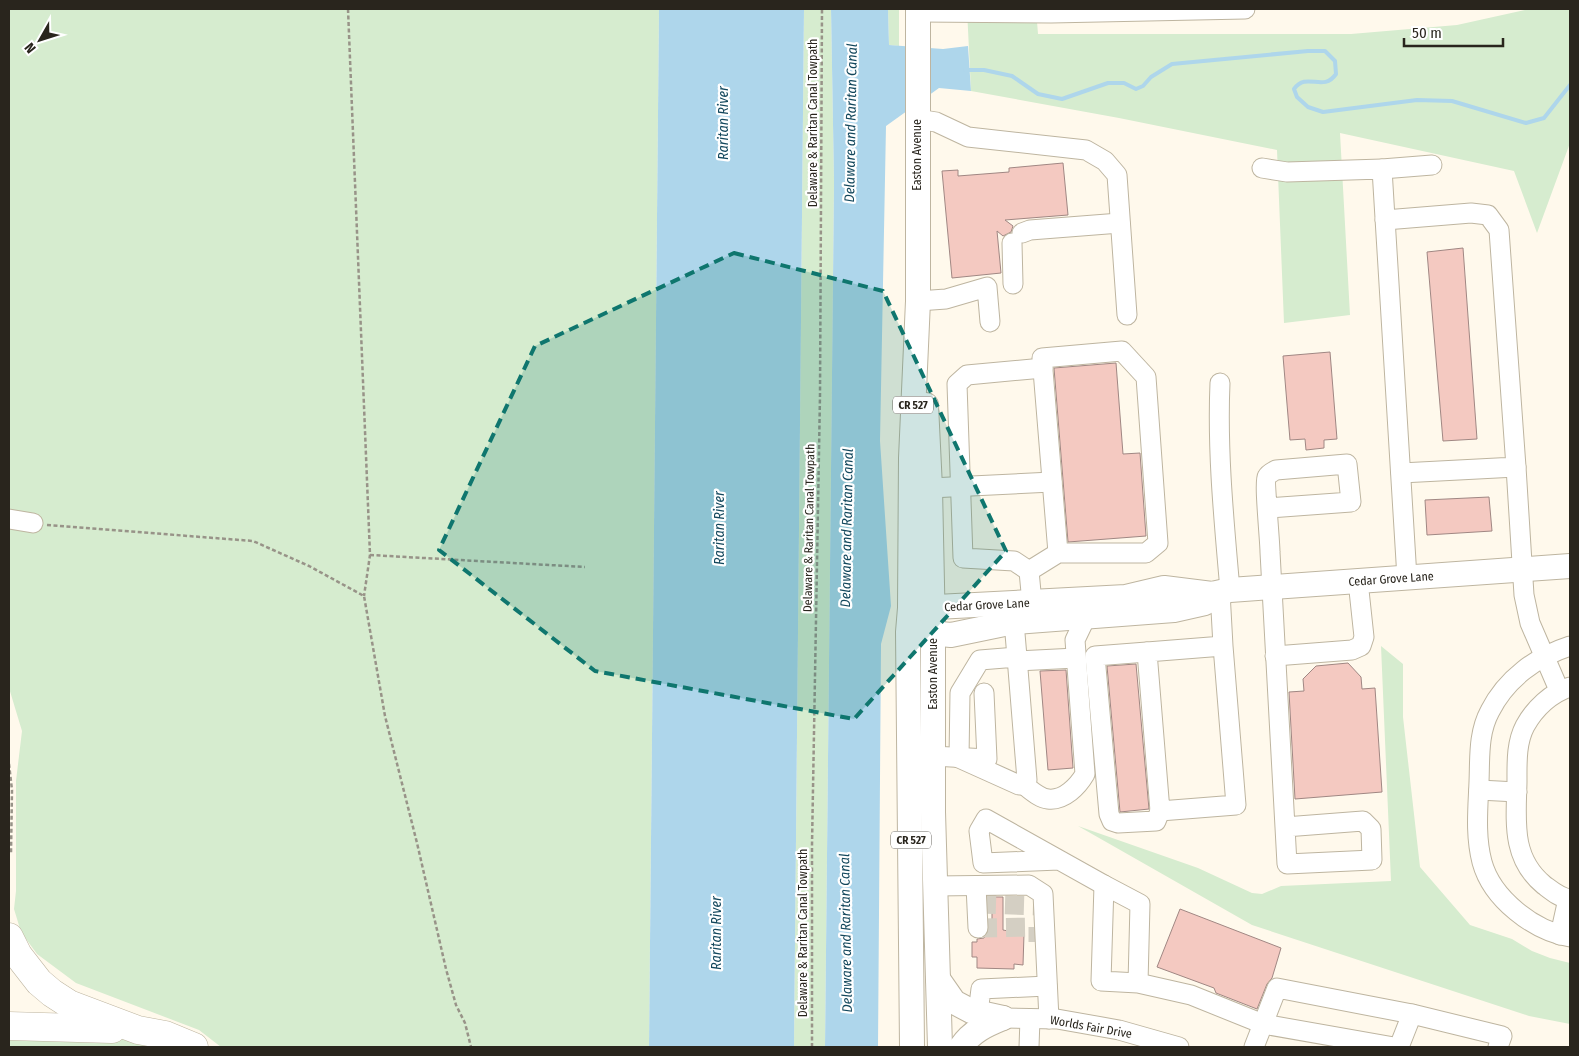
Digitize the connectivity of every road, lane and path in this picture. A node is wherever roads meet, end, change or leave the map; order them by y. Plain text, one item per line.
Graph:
1 (348, 9) edge
2 (822, 9) edge
3 (1245, 9) edge
4 (918, 10) edge
5 (1051, 11) edge
6 (917, 119) junction
7 (1432, 165) dead end
8 (1262, 168) dead end
9 (1382, 169) junction
10 (1385, 220) junction
11 (1120, 223) junction
12 (1013, 284) dead end
13 (918, 301) junction
14 (1127, 315) dead end
15 (990, 322) dead end
16 (1043, 368) junction
17 (1220, 383) dead end
18 (1516, 467) junction
19 (1401, 473) junction
20 (1052, 482) junction
21 (960, 486) junction
22 (930, 488) junction
23 (1268, 508) junction
24 (9, 519) edge
25 (33, 523) joint
26 (1058, 553) junction
27 (370, 555) junction
28 (1570, 566) edge
29 (585, 567) dead end
30 (1522, 570) junction
31 (1029, 571) junction
32 (1407, 578) junction
33 (1358, 581) junction
34 (1272, 587) junction
35 (1220, 592) junction
36 (364, 596) junction
37 (1032, 603) junction
38 (921, 608) junction
39 (1086, 617) junction
40 (1014, 622) junction
41 (908, 632) junction
42 (933, 632) junction
43 (1223, 646) junction
44 (1570, 646) edge
45 (1147, 652) junction
46 (1275, 656) junction
47 (1546, 657) junction
48 (1076, 658) junction
49 (1017, 659) junction
50 (1565, 689) edge
51 (933, 693) junction
52 (975, 693) junction
53 (933, 756) junction
54 (968, 758) junction
55 (9, 764) edge
56 (1024, 785) junction
57 (1479, 790) junction
58 (1517, 792) junction
59 (1160, 811) junction
60 (1285, 827) junction
61 (11, 853) dead end
62 (1059, 860) dead end
63 (1104, 885) junction
64 (935, 886) junction
65 (976, 886) junction
66 (1569, 899) edge
67 (978, 928) dead end
68 (1565, 936) edge
69 (9, 937) edge
70 (938, 979) junction
71 (1138, 983) junction
72 (1048, 986) junction
73 (978, 1013) junction
74 (1412, 1014) junction
75 (1003, 1018) junction
76 (1030, 1019) junction
77 (1049, 1019) junction
78 (1263, 1024) junction
79 (9, 1026) edge
80 (138, 1030) junction
81 (194, 1047) edge
82 (471, 1047) edge
83 (812, 1047) edge
84 (912, 1047) edge
85 (940, 1047) edge
86 (961, 1047) edge
87 (1029, 1047) edge
88 (1180, 1047) edge
89 (1254, 1047) edge
90 (1394, 1047) edge
91 (1399, 1047) edge
92 (1498, 1047) edge

1 - 27 path
2 - 83 path, Delaware & Raritan Canal Towpath
3 - 5 street
4 - 5 street
4 - 6 main road, Easton Avenue / CR 527
6 - 11 street
6 - 13 main road, Easton Avenue / CR 527
7 - 9 street
8 - 9 street
9 - 10 street
10 - 18 street
10 - 19 street
11 - 12 street
11 - 14 street
13 - 15 street
13 - 22 main road, Easton Avenue / CR 527
13 - 38 main road, Easton Avenue / CR 527
16 - 20 street
16 - 21 street
16 - 26 street
17 - 35 street
18 - 19 street
18 - 30 street
19 - 32 street
20 - 21 street
20 - 26 street
21 - 22 street
21 - 31 street
22 - 38 main road, Easton Avenue / CR 527
23 - 23 street
23 - 34 street
24 - 25 street
25 - 36 path
26 - 31 street
27 - 29 path
27 - 36 path
28 - 30 main road, Cedar Grove Lane
30 - 32 main road, Cedar Grove Lane
30 - 47 street
31 - 37 street
32 - 33 main road, Cedar Grove Lane
33 - 34 main road, Cedar Grove Lane
33 - 46 street
34 - 35 main road, Cedar Grove Lane
34 - 46 street
35 - 37 main road, Cedar Grove Lane
35 - 39 main road, Cedar Grove Lane
35 - 43 street
36 - 82 path
37 - 38 main road, Cedar Grove Lane
38 - 41 main road, Easton Avenue / CR 527
38 - 42 main road, Easton Avenue / CR 527
39 - 40 main road, Cedar Grove Lane
39 - 48 street
40 - 42 main road, Cedar Grove Lane
40 - 49 street
41 - 42 main road, Cedar Grove Lane
41 - 84 main road, Easton Avenue / CR 527
42 - 51 main road, Easton Avenue / CR 527
43 - 45 street
43 - 59 street
44 - 47 street
45 - 59 street
45 - 59 street
46 - 60 street
47 - 50 street
47 - 57 street
48 - 49 street
48 - 56 street
49 - 52 street
49 - 56 street
50 - 58 street
51 - 52 street
51 - 53 main road, Easton Avenue / CR 527
52 - 54 street
52 - 54 street
53 - 54 street
53 - 64 main road, Easton Avenue / CR 527
54 - 56 street
55 - 61 path
57 - 58 street
57 - 68 street
58 - 66 street
60 - 60 street
62 - 63 street
63 - 71 street
63 - 71 street
64 - 65 street
64 - 70 main road, Easton Avenue / CR 527
65 - 67 street
65 - 72 street
66 - 68 street
69 - 80 highway
70 - 73 main road
70 - 85 main road, Easton Avenue / CR 527
71 - 78 street
72 - 73 street
72 - 77 street
73 - 75 main road
74 - 78 street
74 - 91 street
74 - 92 street
75 - 76 street, Worlds Fair Drive
75 - 86 main road
76 - 77 street, Worlds Fair Drive
76 - 87 street
77 - 88 street, Worlds Fair Drive
78 - 89 street
78 - 90 street
79 - 80 highway
80 - 81 highway

